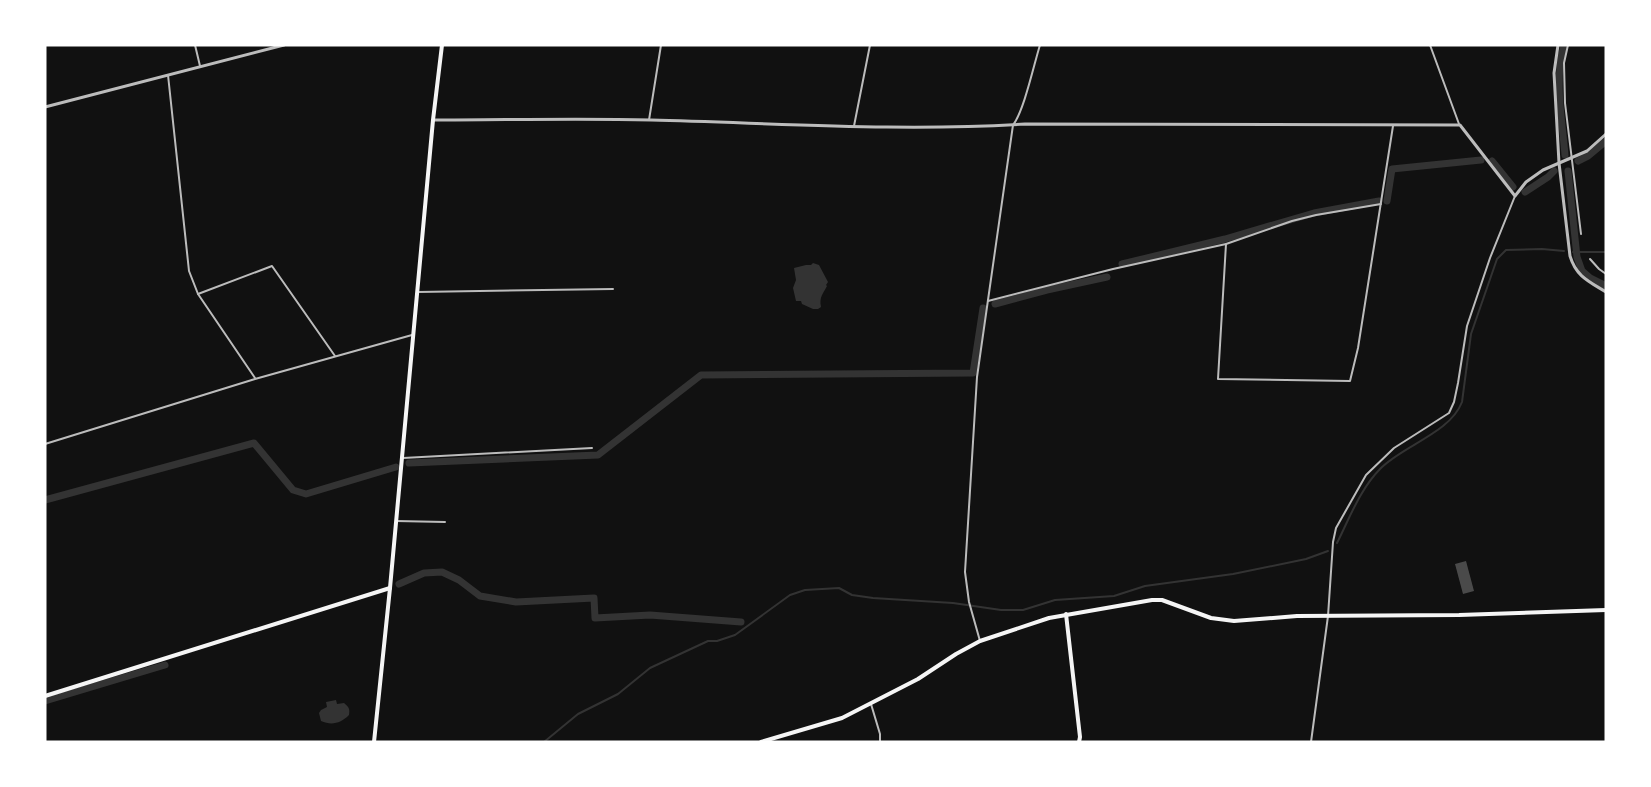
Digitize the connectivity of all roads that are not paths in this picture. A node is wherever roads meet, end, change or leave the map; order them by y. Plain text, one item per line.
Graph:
1 (195, 45) edge
2 (284, 45) edge
3 (442, 45) edge
4 (661, 45) edge
5 (870, 45) edge
6 (1040, 45) edge
7 (1430, 45) edge
8 (1558, 45) edge
9 (1568, 45) edge
10 (200, 66) junction
11 (168, 75) junction
12 (45, 107) edge
13 (433, 120) junction
14 (649, 120) junction
15 (1013, 125) junction
16 (1460, 125) junction
17 (854, 126) junction
18 (1393, 126) junction
19 (1606, 134) edge
20 (1571, 158) junction
21 (1559, 163) junction
22 (1515, 196) junction
23 (1381, 204) junction
24 (1581, 234) dead end
25 (1226, 244) junction
26 (1590, 260) dead end
27 (1606, 274) edge
28 (613, 289) dead end
29 (417, 292) junction
30 (1606, 292) edge
31 (198, 294) junction
32 (988, 301) junction
33 (412, 335) junction
34 (335, 356) junction
35 (255, 379) junction
36 (45, 444) edge
37 (592, 448) dead end
38 (401, 458) junction
39 (396, 521) junction
40 (445, 522) dead end
41 (390, 588) junction
42 (1606, 610) edge
43 (1066, 614) junction
44 (1328, 616) junction
45 (980, 641) junction
46 (45, 696) edge
47 (871, 704) junction
48 (374, 742) edge
49 (761, 742) edge
50 (880, 742) edge
51 (1079, 742) edge
52 (1311, 742) edge

1 - 10 street
2 - 10 street
3 - 13 main road
4 - 14 street
5 - 17 street
6 - 15 street
7 - 16 street
8 - 21 street
9 - 20 street
10 - 11 street
11 - 12 street
11 - 31 street
13 - 14 street
13 - 29 main road
14 - 17 street
15 - 17 street
15 - 18 street
15 - 32 street
16 - 18 street
16 - 22 street
18 - 23 street
19 - 20 street
20 - 21 street
20 - 24 street
21 - 22 street
21 - 30 street
22 - 44 street
23 - 25 street
23 - 25 street
25 - 32 street
26 - 27 street
28 - 29 street
29 - 33 main road
31 - 34 street
31 - 35 street
32 - 45 street
33 - 34 street
33 - 38 main road
34 - 35 street
35 - 36 street
37 - 38 street
38 - 39 main road
39 - 40 street
39 - 41 main road
41 - 46 main road
41 - 48 main road
42 - 44 main road
43 - 44 main road
43 - 45 main road
43 - 51 main road
44 - 52 street
45 - 47 main road
47 - 49 main road
47 - 50 street

